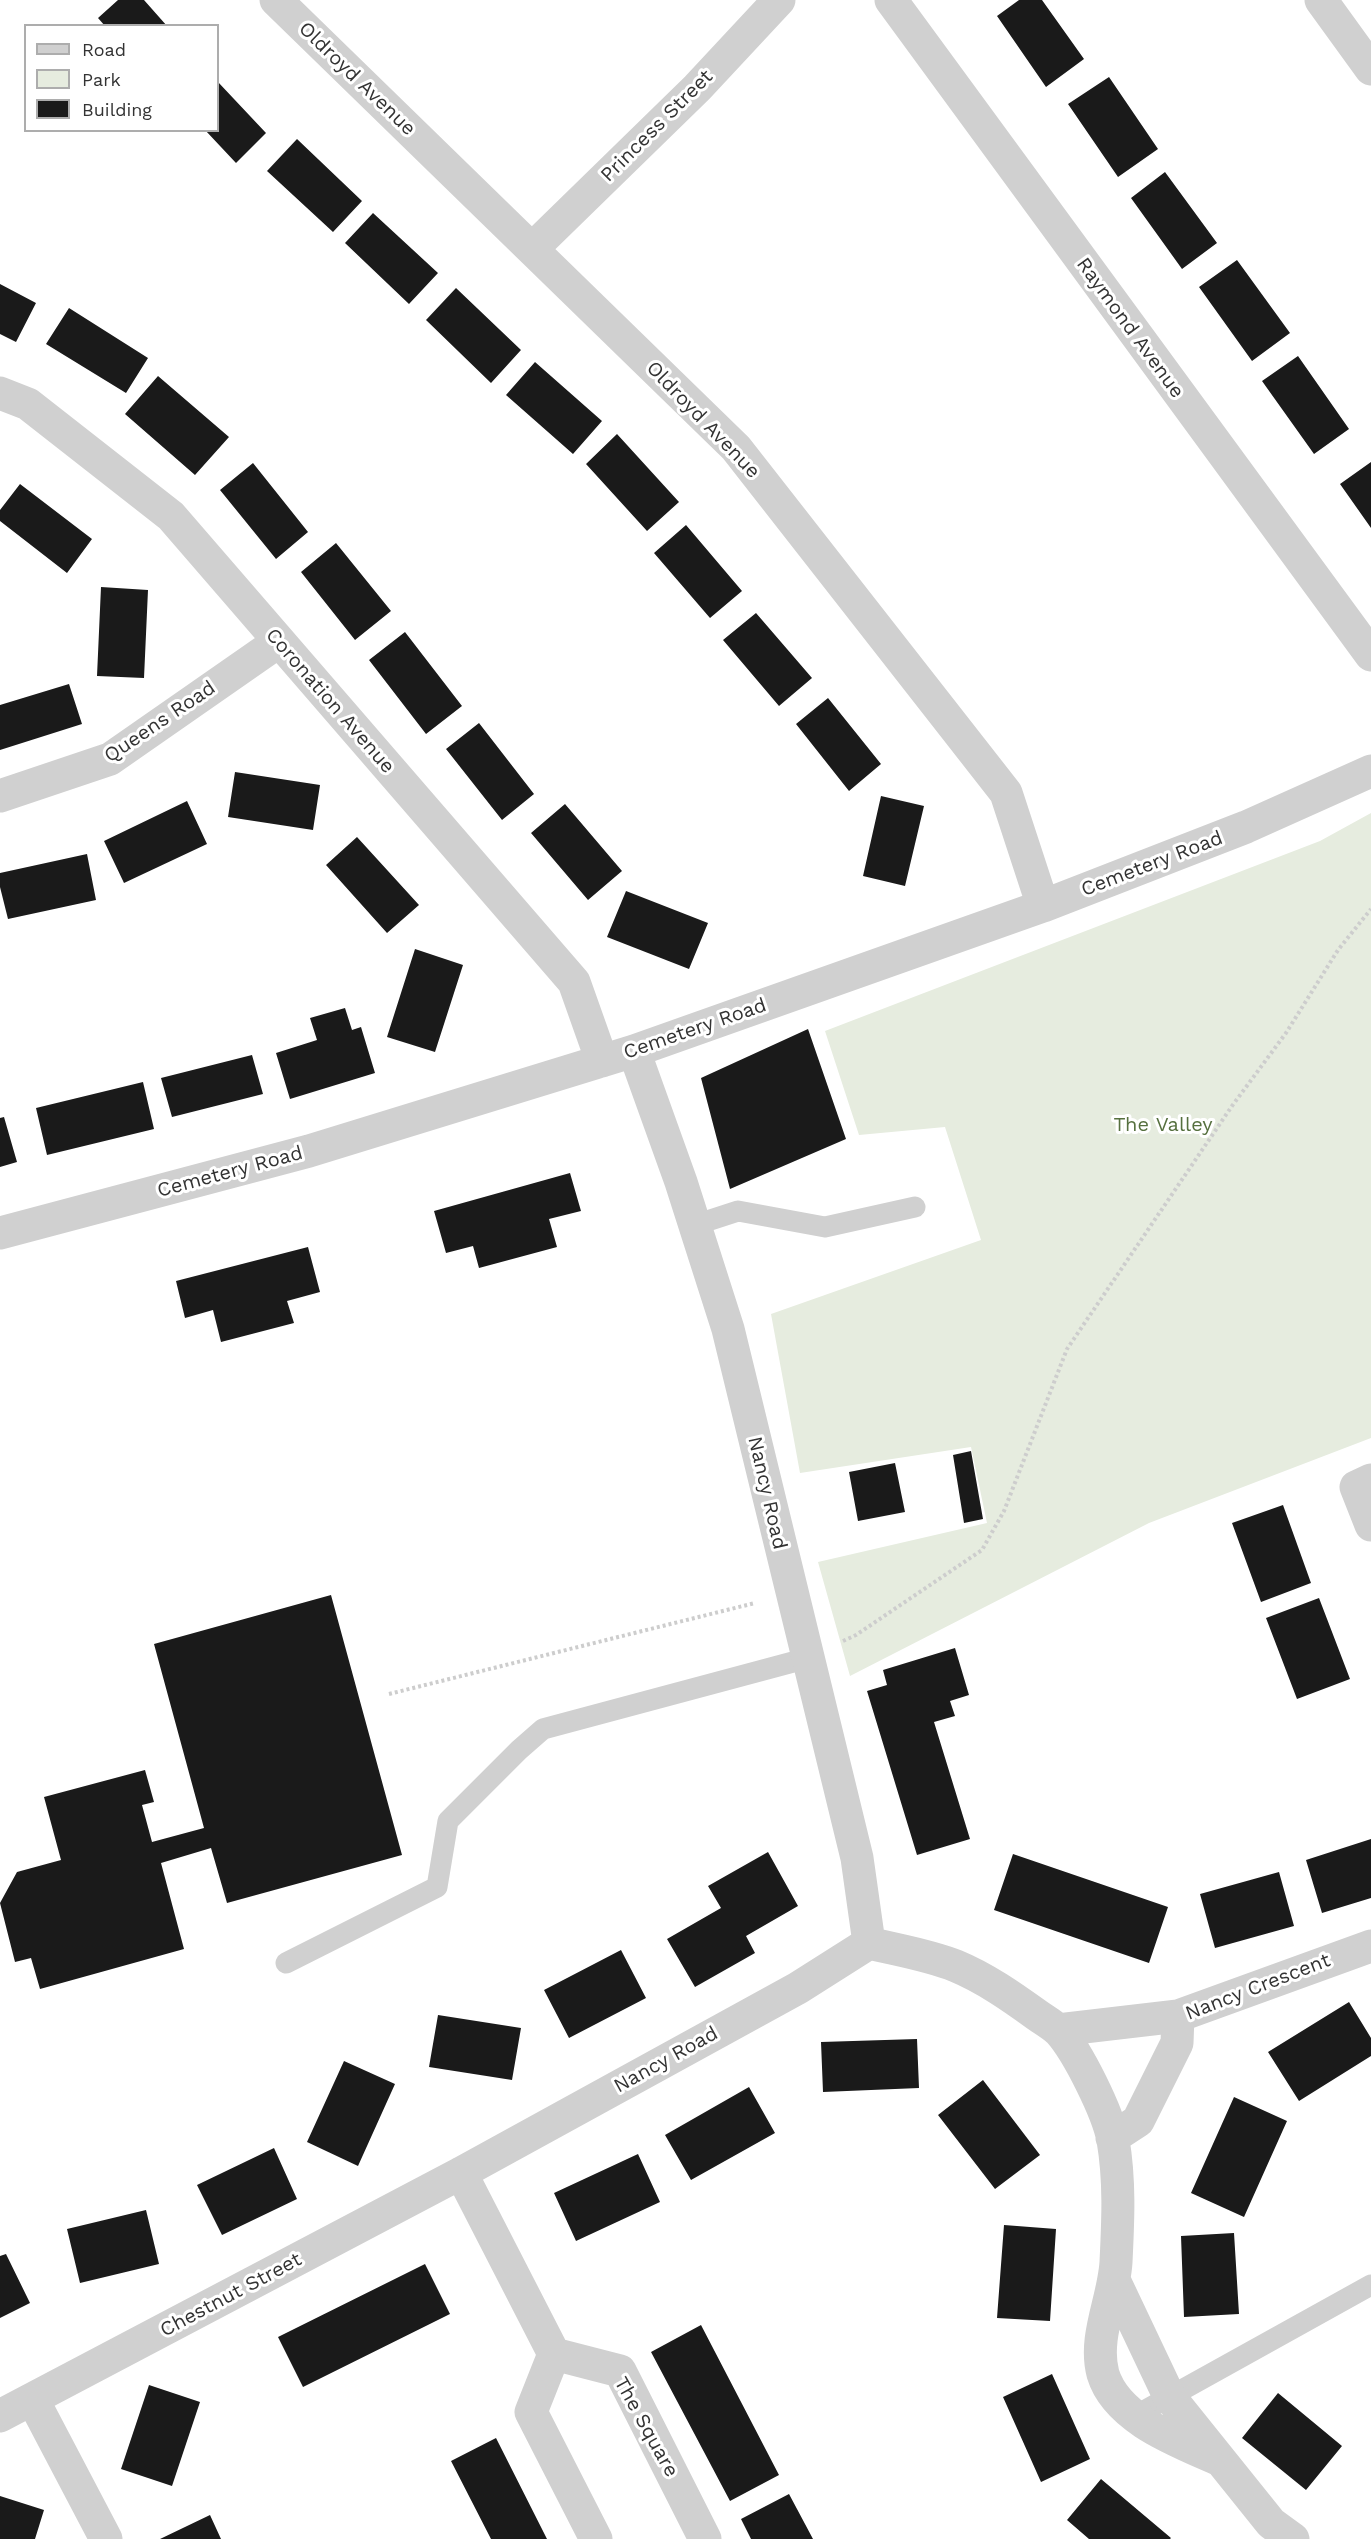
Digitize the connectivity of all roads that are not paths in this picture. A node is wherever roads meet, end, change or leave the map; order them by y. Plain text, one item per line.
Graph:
1 (276, 0) edge
2 (779, 0) edge
3 (891, 0) edge
4 (1321, 0) edge
5 (1371, 69) edge
6 (532, 249) junction
7 (0, 393) edge
8 (278, 642) junction
9 (1371, 655) edge
10 (1371, 771) edge
11 (0, 796) edge
12 (1043, 906) junction
13 (634, 1051) junction
14 (602, 1061) junction
15 (915, 1207) dead end
16 (695, 1225) junction
17 (0, 1233) edge
18 (1371, 1480) edge
19 (1371, 1525) edge
20 (808, 1658) junction
21 (868, 1943) junction
22 (1371, 1946) edge
23 (286, 1963) dead end
24 (1178, 2016) junction
25 (1058, 2030) junction
26 (1112, 2138) junction
27 (461, 2173) junction
28 (1115, 2282) junction
29 (1371, 2285) edge
30 (555, 2354) junction
31 (1169, 2396) junction
32 (33, 2400) junction
33 (0, 2416) edge
34 (1135, 2416) junction
35 (1220, 2460) junction
36 (1280, 2534) edge
37 (106, 2539) edge
38 (596, 2539) edge
39 (705, 2539) edge

1 - 6 street, Oldroyd Avenue
2 - 6 street, Princess Street
3 - 9 street, Raymond Avenue
4 - 5 street
6 - 12 street, Oldroyd Avenue
7 - 8 street, Coronation Avenue
8 - 11 street, Queens Road
8 - 14 street, Coronation Avenue
10 - 12 street, Cemetery Road
12 - 13 street, Cemetery Road
13 - 14 street, Cemetery Road
13 - 16 street, Nancy Road
14 - 17 street, Cemetery Road
15 - 16 lane
16 - 20 street, Nancy Road
18 - 19 street
20 - 21 street, Nancy Road
20 - 23 lane
21 - 25 street
21 - 27 street, Nancy Road
22 - 24 street, Nancy Crescent
24 - 25 street
24 - 26 street, Nancy Crescent
25 - 26 street
26 - 28 street
27 - 30 street
27 - 32 street, Chestnut Street
28 - 31 street
28 - 34 street
29 - 31 lane
30 - 38 street
30 - 39 street, The Square
31 - 34 lane
31 - 35 street
32 - 33 street, Chestnut Street
32 - 37 street
34 - 35 street
35 - 36 street

